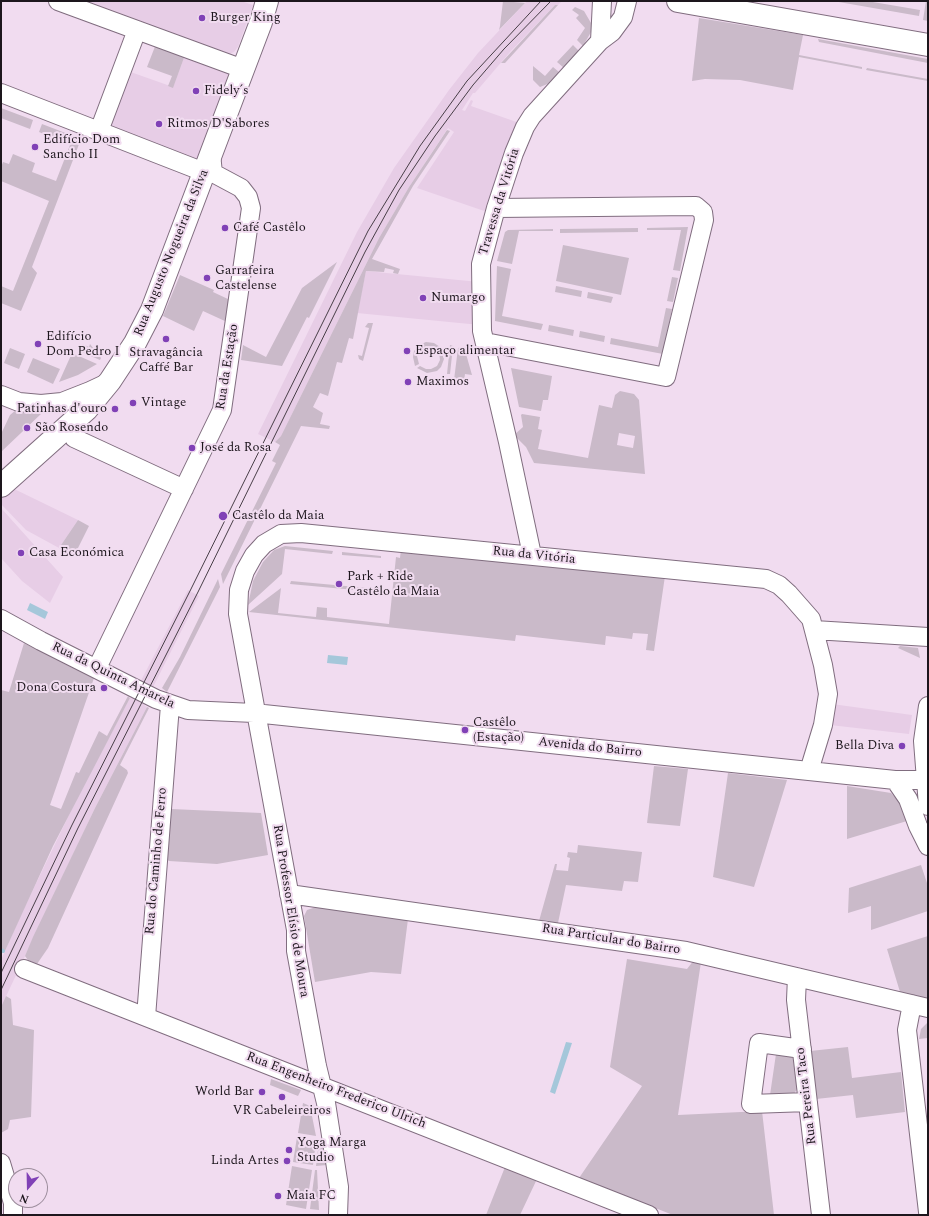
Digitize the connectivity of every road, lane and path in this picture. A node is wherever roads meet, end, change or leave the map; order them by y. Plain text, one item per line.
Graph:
1 (267, 1) edge
2 (282, 1) edge
3 (602, 1) edge
4 (627, 1) edge
5 (678, 1) edge
6 (62, 2) edge
7 (261, 22) junction
8 (137, 30) junction
9 (600, 41) junction
10 (928, 45) edge
11 (243, 69) junction
12 (1, 93) edge
13 (99, 131) junction
14 (208, 163) junction
15 (496, 208) junction
16 (485, 342) junction
17 (110, 381) junction
18 (3, 401) edge
19 (79, 440) dead end
20 (1, 486) edge
21 (184, 489) junction
22 (532, 555) junction
23 (1, 619) edge
24 (814, 630) junction
25 (928, 637) edge
26 (97, 668) junction
27 (170, 705) junction
28 (928, 706) edge
29 (254, 713) junction
30 (809, 771) junction
31 (896, 780) junction
32 (925, 780) junction
33 (928, 806) edge
34 (928, 846) edge
35 (289, 894) junction
36 (24, 969) dead end
37 (797, 977) junction
38 (920, 1006) edge
39 (146, 1017) junction
40 (802, 1049) junction
41 (322, 1085) junction
42 (808, 1102) junction
43 (1, 1163) edge
44 (928, 1212) edge
45 (13, 1215) edge
46 (338, 1215) edge
47 (649, 1215) edge
48 (821, 1215) edge

1 - 7 main road, Rua Augusto Nogueira da Silva
2 - 7 main road, Rua Augusto Nogueira da Silva
3 - 9 street
4 - 9 street, Travessa da Vitória
5 - 10 main road
6 - 8 street
7 - 11 main road, Rua Augusto Nogueira da Silva
8 - 11 street
8 - 13 street
9 - 15 street, Travessa da Vitória
11 - 14 main road, Rua Augusto Nogueira da Silva
12 - 13 street
13 - 14 street
14 - 17 main road, Rua Augusto Nogueira da Silva
14 - 21 street, Rua da Estação
15 - 16 street, Travessa da Vitória
15 - 16 street
16 - 22 street, Travessa da Vitória
17 - 18 street
17 - 20 main road, Rua Augusto Nogueira da Silva
19 - 21 street
21 - 26 street, Rua da Estação
22 - 24 street, Rua da Vitória
22 - 29 street, Rua da Vitória
23 - 26 street, Rua da Quinta Amarela
24 - 25 street
24 - 30 street, Rua da Vitória
26 - 27 street, Rua da Quinta Amarela
27 - 29 street, Rua da Quinta Amarela
27 - 39 street, Rua do Caminho de Ferro
28 - 32 street
29 - 30 street, Avenida do Bairro
29 - 35 street, Rua Professor Elísio de Moura
30 - 31 street, Avenida do Bairro
31 - 32 street, Avenida do Bairro
31 - 34 street
32 - 33 street
35 - 37 street, Rua Particular do Bairro
35 - 41 street, Rua Professor Elísio de Moura
36 - 39 street, Rua Engenheiro Frederico Ulrich
37 - 38 street, Rua Particular do Bairro
37 - 40 street, Rua Pereira Taco
38 - 44 street
39 - 41 street, Rua Engenheiro Frederico Ulrich
40 - 42 street, Rua Pereira Taco
40 - 42 street
41 - 46 street, Rua Professor Elísio de Moura
41 - 47 street, Rua Engenheiro Frederico Ulrich
42 - 48 street, Rua Pereira Taco
43 - 45 street

